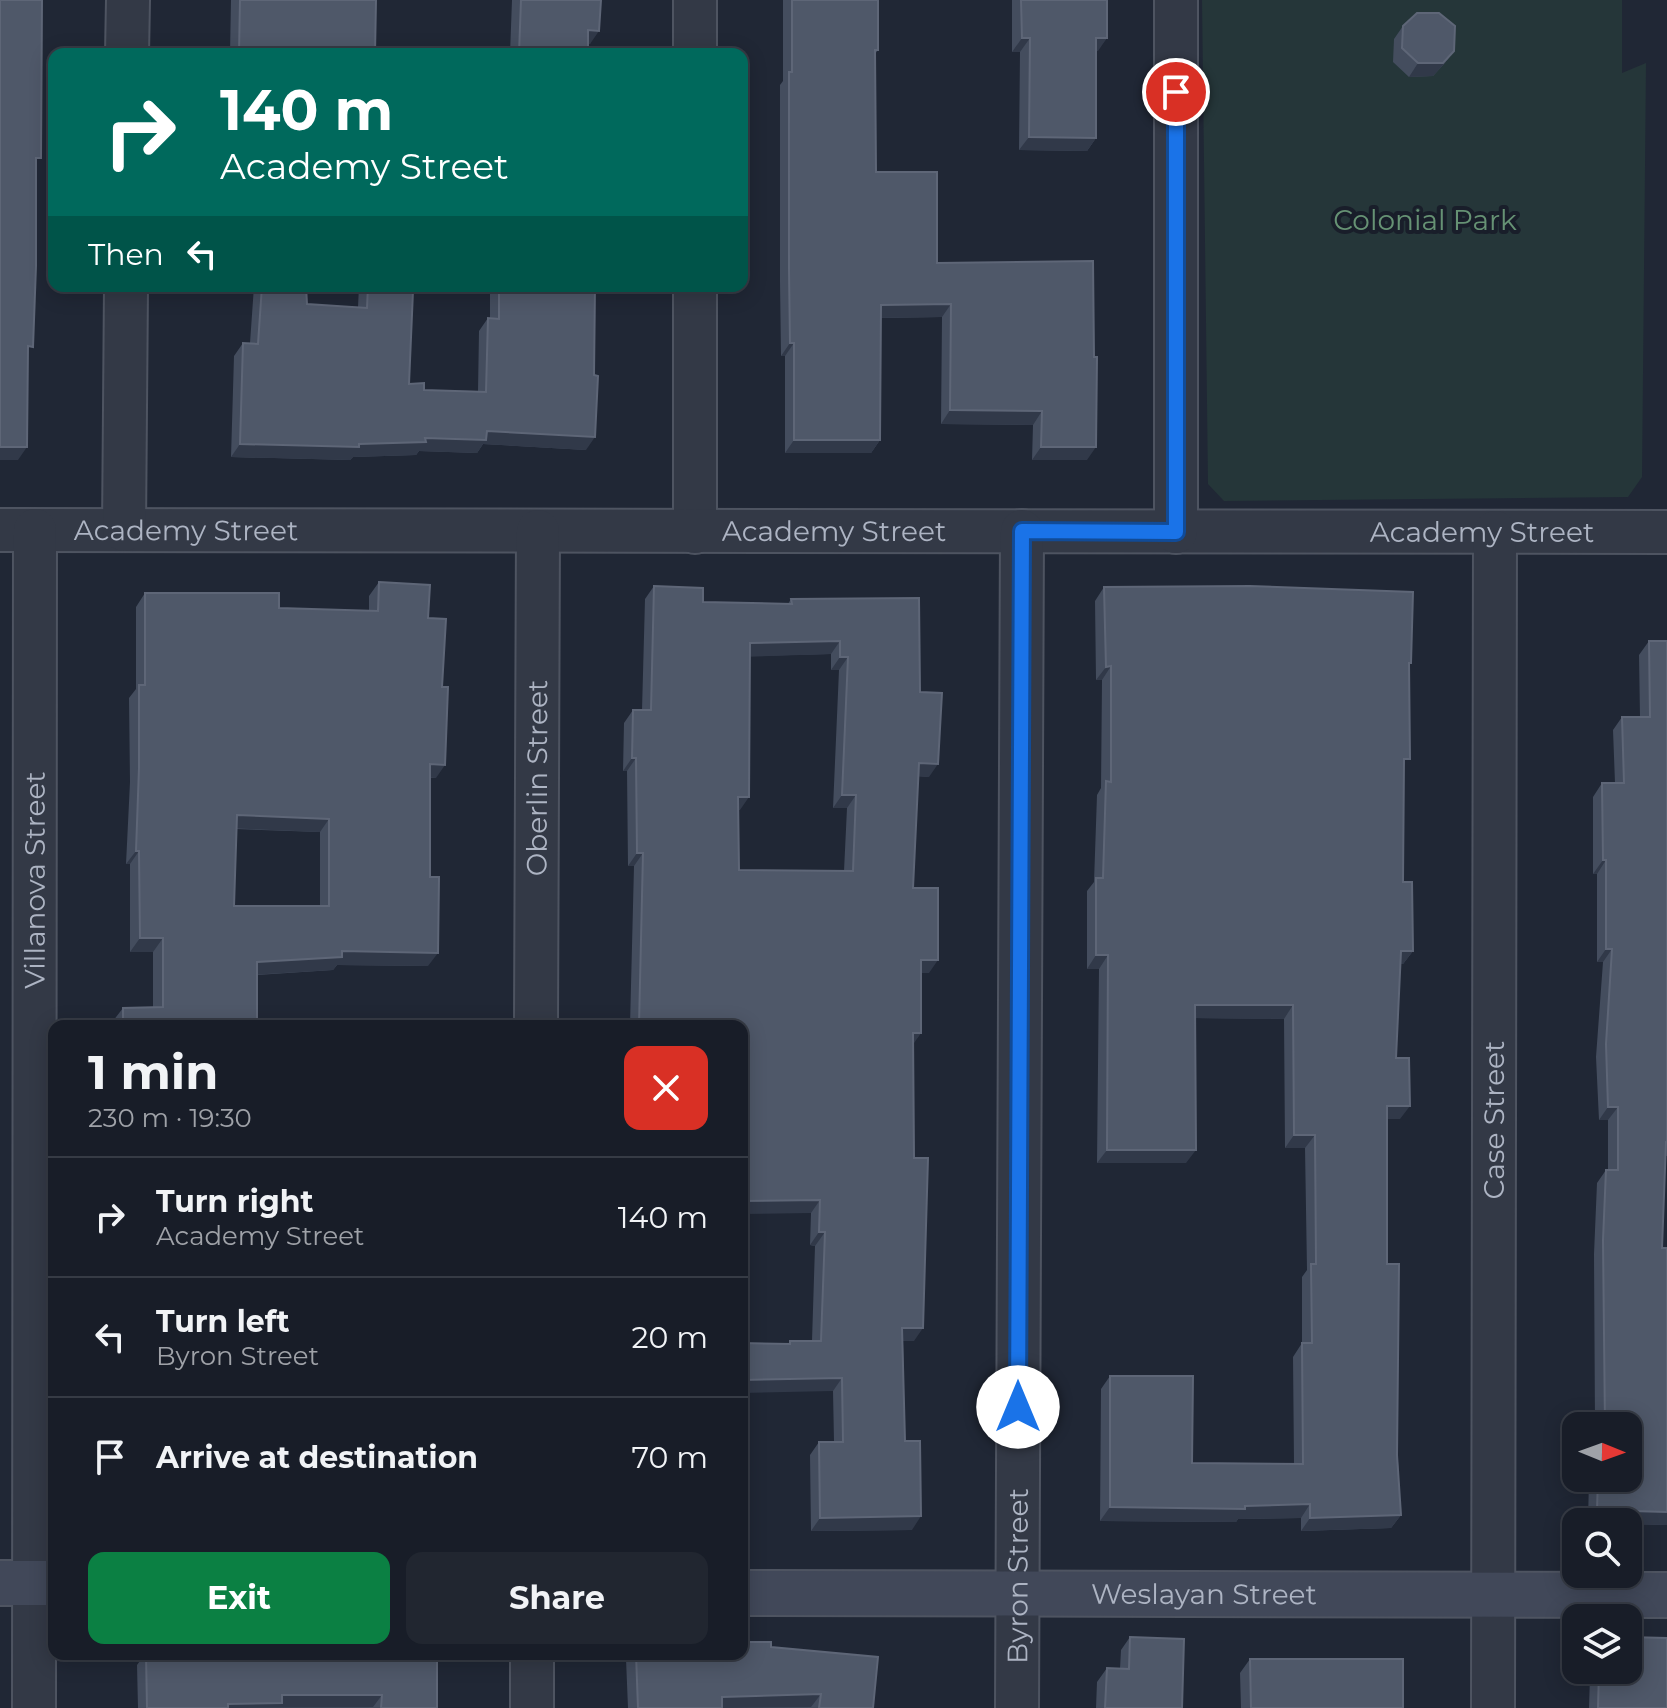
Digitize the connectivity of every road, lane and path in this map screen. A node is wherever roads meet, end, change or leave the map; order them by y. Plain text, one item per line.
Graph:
1 (128, 0) edge
2 (695, 0) edge
3 (1176, 0) edge
4 (127, 48) edge
5 (695, 48) edge
6 (126, 292) edge
7 (695, 292) edge
8 (18, 530) edge
9 (124, 530) junction
10 (538, 531) junction
11 (1022, 531) junction
12 (695, 532) junction
13 (1176, 532) junction
14 (1495, 532) junction
15 (1667, 532) edge
16 (536, 1020) edge
17 (29, 1583) edge
18 (748, 1593) edge
19 (1018, 1595) junction
20 (1493, 1595) junction
21 (1667, 1595) edge
22 (532, 1660) edge
23 (34, 1708) edge
24 (532, 1708) edge
25 (1017, 1708) edge
26 (1493, 1708) edge

1 - 4 street
2 - 5 street
3 - 13 street
6 - 9 street
7 - 12 street
8 - 9 street, Academy Street
8 - 17 street, Villanova Street
9 - 10 street, Academy Street
10 - 12 street, Academy Street
10 - 16 street, Oberlin Street
11 - 12 street, Academy Street
11 - 13 street, Academy Street
11 - 19 street, Byron Street
13 - 14 street, Academy Street
14 - 15 street, Academy Street
14 - 20 street, Case Street
17 - 23 street, Villanova Street
18 - 19 main road, Weslayan Street
19 - 20 main road, Weslayan Street
19 - 25 street, Byron Street
20 - 21 main road, Weslayan Street
20 - 26 street, Case Street
22 - 24 street

